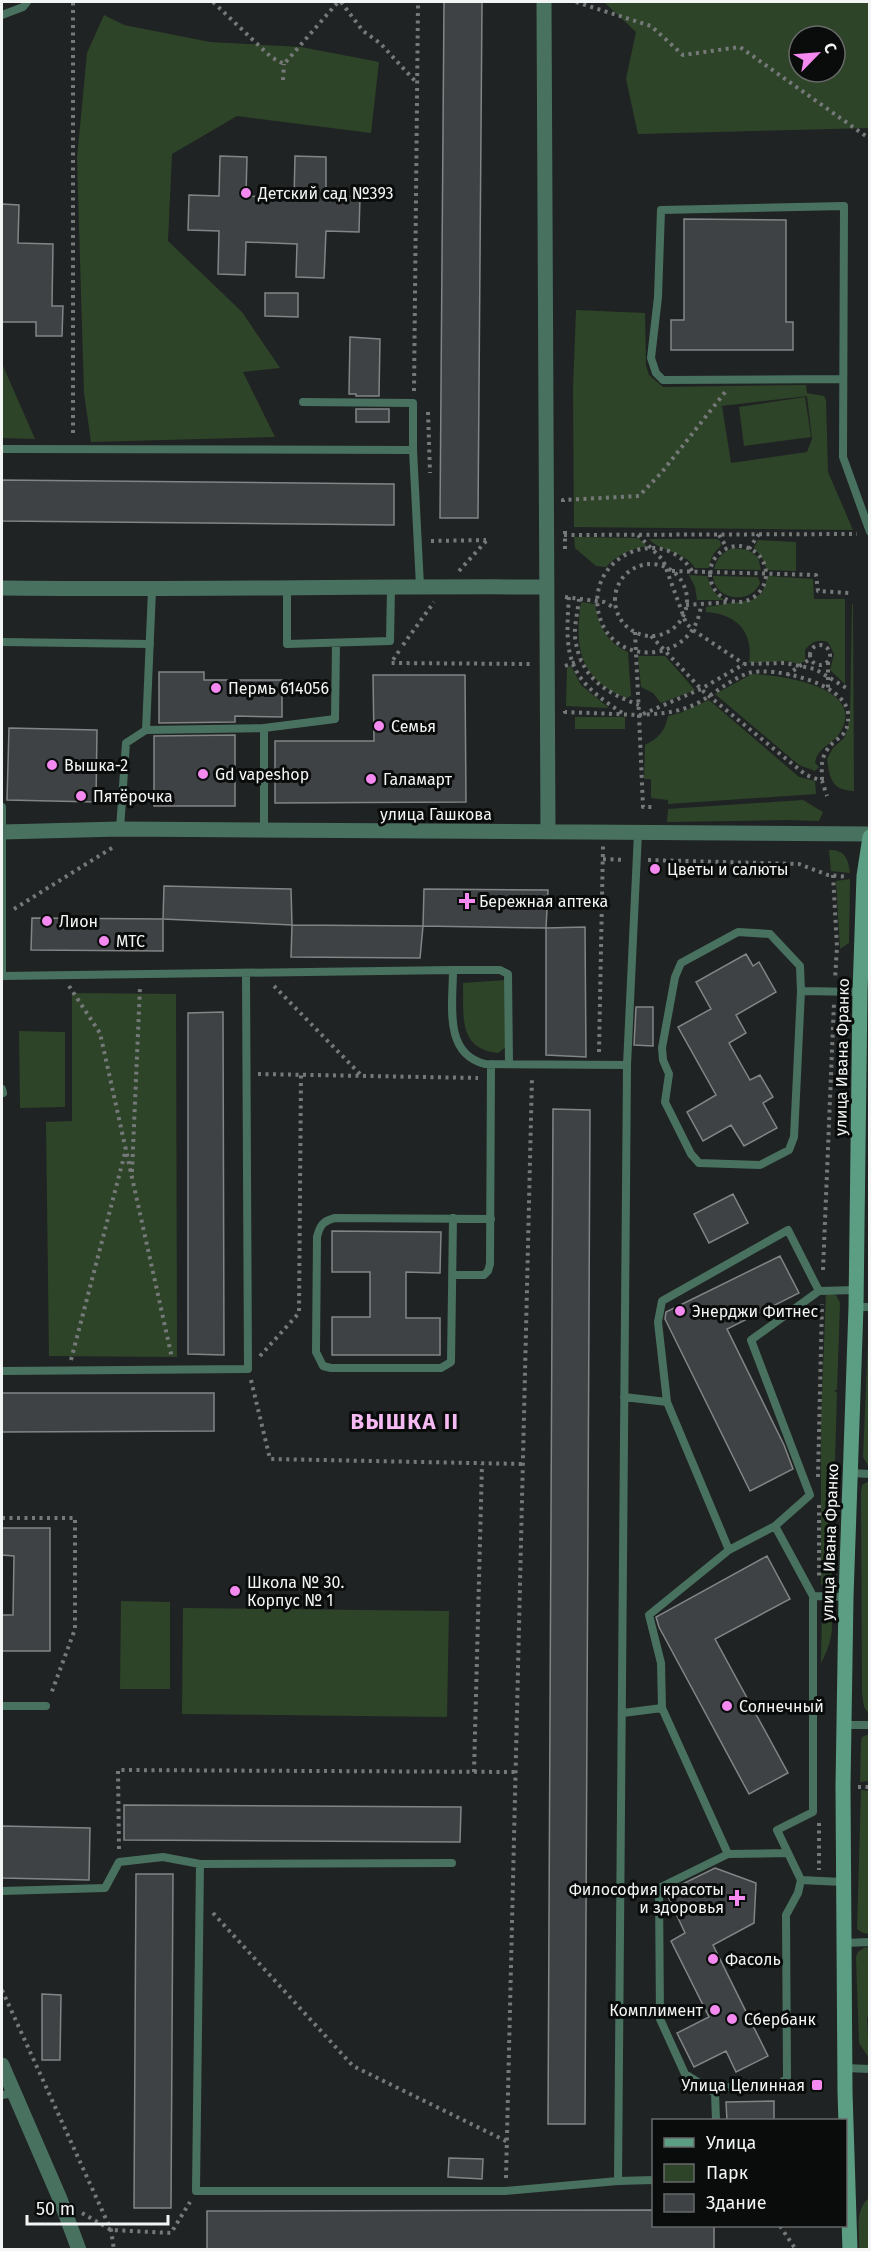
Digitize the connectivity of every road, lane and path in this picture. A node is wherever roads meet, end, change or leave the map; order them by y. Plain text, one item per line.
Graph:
1 (27, 2) edge
2 (73, 2) edge
3 (213, 2) edge
4 (340, 2) edge
5 (418, 2) edge
6 (544, 2) edge
7 (576, 2) edge
8 (2, 15) edge
9 (284, 64) junction
10 (283, 80) dead end
11 (417, 82) junction
12 (870, 139) edge
13 (842, 379) junction
14 (734, 381) junction
15 (303, 402) dead end
16 (413, 403) junction
17 (72, 433) dead end
18 (2, 449) edge
19 (413, 450) junction
20 (564, 512) dead end
21 (565, 523) dead end
22 (869, 526) edge
23 (719, 534) junction
24 (759, 534) junction
25 (859, 534) dead end
26 (565, 535) junction
27 (638, 535) junction
28 (546, 537) junction
29 (431, 541) dead end
30 (652, 548) junction
31 (727, 548) junction
32 (749, 549) junction
33 (565, 556) dead end
34 (666, 568) junction
35 (672, 571) junction
36 (692, 571) junction
37 (710, 572) junction
38 (766, 573) junction
39 (420, 586) junction
40 (287, 587) junction
41 (445, 587) junction
42 (547, 587) junction
43 (565, 587) dead end
44 (2, 588) edge
45 (391, 588) junction
46 (152, 590) junction
47 (849, 593) dead end
48 (567, 597) junction
49 (579, 599) junction
50 (598, 601) junction
51 (742, 601) junction
52 (701, 604) junction
53 (686, 605) junction
54 (616, 608) junction
55 (683, 616) junction
56 (566, 627) junction
57 (576, 628) junction
58 (693, 630) junction
59 (634, 632) junction
60 (651, 636) junction
61 (2, 642) edge
62 (150, 644) junction
63 (336, 644) junction
64 (635, 650) junction
65 (665, 651) junction
66 (810, 659) junction
67 (581, 660) junction
68 (828, 662) junction
69 (572, 663) junction
70 (535, 664) dead end
71 (744, 664) junction
72 (565, 666) junction
73 (802, 666) junction
74 (816, 667) junction
75 (787, 675) junction
76 (828, 676) junction
77 (565, 678) dead end
78 (809, 680) junction
79 (601, 687) junction
80 (701, 689) junction
81 (828, 689) junction
82 (848, 689) dead end
83 (596, 695) junction
84 (709, 696) junction
85 (565, 701) dead end
86 (639, 705) junction
87 (625, 715) junction
88 (639, 715) junction
89 (264, 728) junction
90 (146, 730) junction
91 (822, 781) junction
92 (827, 796) dead end
93 (2, 807) edge
94 (654, 807) dead end
95 (120, 829) junction
96 (264, 831) junction
97 (2, 832) edge
98 (548, 832) junction
99 (603, 833) junction
100 (638, 833) junction
101 (870, 835) edge
102 (116, 846) dead end
103 (603, 860) junction
104 (637, 860) junction
105 (833, 875) junction
106 (849, 877) dead end
107 (2, 916) edge
108 (2, 958) edge
109 (453, 970) junction
110 (246, 973) junction
111 (261, 973) junction
112 (62, 975) junction
113 (141, 975) junction
114 (2, 977) edge
115 (801, 991) junction
116 (834, 992) junction
117 (860, 992) junction
118 (491, 1064) junction
119 (509, 1064) junction
120 (532, 1064) junction
121 (598, 1065) junction
122 (627, 1065) junction
123 (246, 1074) junction
124 (301, 1074) junction
125 (361, 1075) junction
126 (491, 1078) junction
127 (864, 1143) edge
128 (126, 1149) junction
129 (132, 1178) junction
130 (453, 1218) junction
131 (490, 1219) junction
132 (453, 1275) junction
133 (856, 1290) junction
134 (821, 1291) junction
135 (863, 1307) edge
136 (248, 1369) junction
137 (68, 1370) junction
138 (174, 1370) junction
139 (2, 1371) edge
140 (624, 1397) junction
141 (667, 1402) junction
142 (482, 1463) junction
143 (523, 1464) junction
144 (850, 1473) junction
145 (870, 1474) edge
146 (819, 1483) dead end
147 (819, 1494) dead end
148 (2, 1518) edge
149 (775, 1526) junction
150 (729, 1550) junction
151 (816, 1596) junction
152 (846, 1597) junction
153 (2, 1706) edge
154 (46, 1706) joint
155 (662, 1708) junction
156 (622, 1713) junction
157 (844, 1725) junction
158 (870, 1725) edge
159 (474, 1772) junction
160 (516, 1772) junction
161 (856, 1787) dead end
162 (870, 1787) edge
163 (819, 1818) dead end
164 (788, 1853) junction
165 (728, 1854) junction
166 (119, 1862) junction
167 (452, 1863) dead end
168 (200, 1864) junction
169 (801, 1880) junction
170 (820, 1881) junction
171 (843, 1882) junction
172 (2, 1891) edge
173 (199, 1898) junction
174 (870, 1942) edge
175 (845, 1943) junction
176 (2, 1990) edge
177 (2, 2065) edge
178 (845, 2068) junction
179 (870, 2069) edge
180 (715, 2092) junction
181 (8, 2094) edge
182 (716, 2119) edge
183 (846, 2119) edge
184 (508, 2142) junction
185 (652, 2180) edge
186 (618, 2181) junction
187 (847, 2181) edge
188 (196, 2191) junction
189 (505, 2191) junction
190 (781, 2227) edge
191 (111, 2230) junction
192 (79, 2250) edge
193 (114, 2250) edge
194 (796, 2250) edge
195 (850, 2250) edge

1 - 8 lane
2 - 17 path
3 - 9 path
4 - 9 path
4 - 11 path
5 - 11 path
6 - 28 street
7 - 12 path
9 - 10 path
11 - 16 path
13 - 14 lane
13 - 14 lane
13 - 22 lane
14 - 20 path
15 - 16 lane
16 - 19 lane
18 - 19 lane
19 - 39 lane
21 - 26 path
23 - 24 path
23 - 27 path
23 - 31 path
24 - 25 path
24 - 32 path
26 - 27 path
26 - 28 path
26 - 33 path
27 - 30 path
28 - 42 street
29 - 41 path
30 - 34 path
30 - 36 path
30 - 50 path
31 - 32 path
31 - 37 path
32 - 38 path
34 - 35 path
34 - 54 path
34 - 55 path
35 - 36 path
35 - 53 path
36 - 37 path
37 - 38 path
37 - 51 path
38 - 47 path
38 - 51 path
39 - 41 street
39 - 45 street
40 - 45 street
40 - 46 street
40 - 63 lane
41 - 42 street
41 - 70 path
42 - 98 street
43 - 48 path
44 - 46 street
45 - 63 lane
46 - 62 lane
48 - 49 path
48 - 56 path
49 - 50 path
49 - 57 path
50 - 54 path
50 - 64 path
51 - 52 path
52 - 53 path
52 - 58 path
53 - 55 path
54 - 59 path
55 - 58 path
55 - 60 path
56 - 57 path
56 - 69 path
56 - 72 path
57 - 67 path
58 - 65 path
58 - 71 path
59 - 60 path
59 - 64 path
60 - 65 path
61 - 62 lane
62 - 90 lane
63 - 89 lane
64 - 65 path
64 - 86 path
65 - 80 path
66 - 68 path
66 - 73 path
66 - 74 path
67 - 69 path
67 - 79 path
68 - 74 path
68 - 76 path
69 - 72 path
69 - 83 path
71 - 73 path
71 - 80 path
72 - 77 path
73 - 74 path
73 - 75 path
74 - 76 path
74 - 78 path
75 - 78 path
75 - 84 path
76 - 81 path
76 - 82 path
78 - 81 path
79 - 83 path
79 - 86 path
80 - 84 path
80 - 88 path
81 - 91 path
83 - 87 path
84 - 88 path
84 - 91 path
85 - 87 path
86 - 88 path
87 - 88 path
88 - 94 path
89 - 90 lane
89 - 96 lane
90 - 95 lane
91 - 92 path
93 - 97 lane
95 - 96 street, улица Гашкова
95 - 97 street, улица Гашкова
96 - 98 street, улица Гашкова
97 - 107 lane
98 - 99 street, улица Гашкова
99 - 100 street, улица Гашкова
99 - 103 path
100 - 101 street, улица Гашкова
100 - 104 lane
101 - 117 street, улица Ивана Франко
102 - 107 path
103 - 104 path
103 - 121 path
104 - 105 path
104 - 122 lane
105 - 106 path
105 - 116 path
107 - 108 lane
108 - 114 lane
109 - 111 lane
109 - 118 lane
109 - 119 lane
110 - 111 lane
110 - 113 lane
110 - 123 lane
111 - 125 path
112 - 113 lane
112 - 114 lane
112 - 128 path
113 - 129 path
115 - 115 lane
115 - 116 lane
116 - 117 lane
116 - 134 path
117 - 127 street, улица Ивана Франко
118 - 119 lane
118 - 126 lane
119 - 120 lane
120 - 121 lane
120 - 143 path
121 - 122 lane
122 - 140 lane
123 - 124 path
123 - 136 lane
124 - 125 path
124 - 136 path
125 - 126 path
126 - 131 lane
127 - 133 street, улица Ивана Франко
128 - 129 path
128 - 137 path
129 - 138 path
130 - 131 lane
130 - 132 lane
130 - 132 lane
131 - 132 lane
133 - 134 lane
133 - 135 street, улица Ивана Франко
134 - 141 lane
134 - 146 path
134 - 149 lane
135 - 144 street, улица Ивана Франко
136 - 138 lane
136 - 142 path
137 - 138 lane
137 - 139 lane
140 - 141 lane
140 - 156 lane
141 - 150 lane
142 - 143 path
142 - 159 path
143 - 160 path
144 - 145 lane
144 - 152 street, улица Ивана Франко
147 - 151 path
148 - 154 path
149 - 150 lane
149 - 151 lane
150 - 155 lane
151 - 152 lane
151 - 164 lane
152 - 157 street, улица Ивана Франко
153 - 154 lane
155 - 156 lane
155 - 165 lane
156 - 186 lane
157 - 158 lane
157 - 171 street, улица Ивана Франко
159 - 160 path
159 - 166 path
160 - 184 path
161 - 162 path
163 - 170 path
164 - 165 lane
164 - 169 lane
165 - 180 lane
166 - 168 lane
166 - 172 lane
167 - 168 lane
168 - 173 lane
169 - 170 lane
169 - 180 lane
170 - 171 lane
171 - 175 street, улица Ивана Франко
173 - 184 path
173 - 188 lane
174 - 175 lane
175 - 178 street, улица Ивана Франко
176 - 191 path
177 - 181 street
178 - 179 lane
178 - 183 street, улица Ивана Франко
180 - 182 lane
181 - 192 street
184 - 189 path
185 - 186 lane
186 - 189 lane
187 - 195 street, улица Ивана Франко
188 - 189 lane
188 - 191 path
190 - 194 path
191 - 193 path

